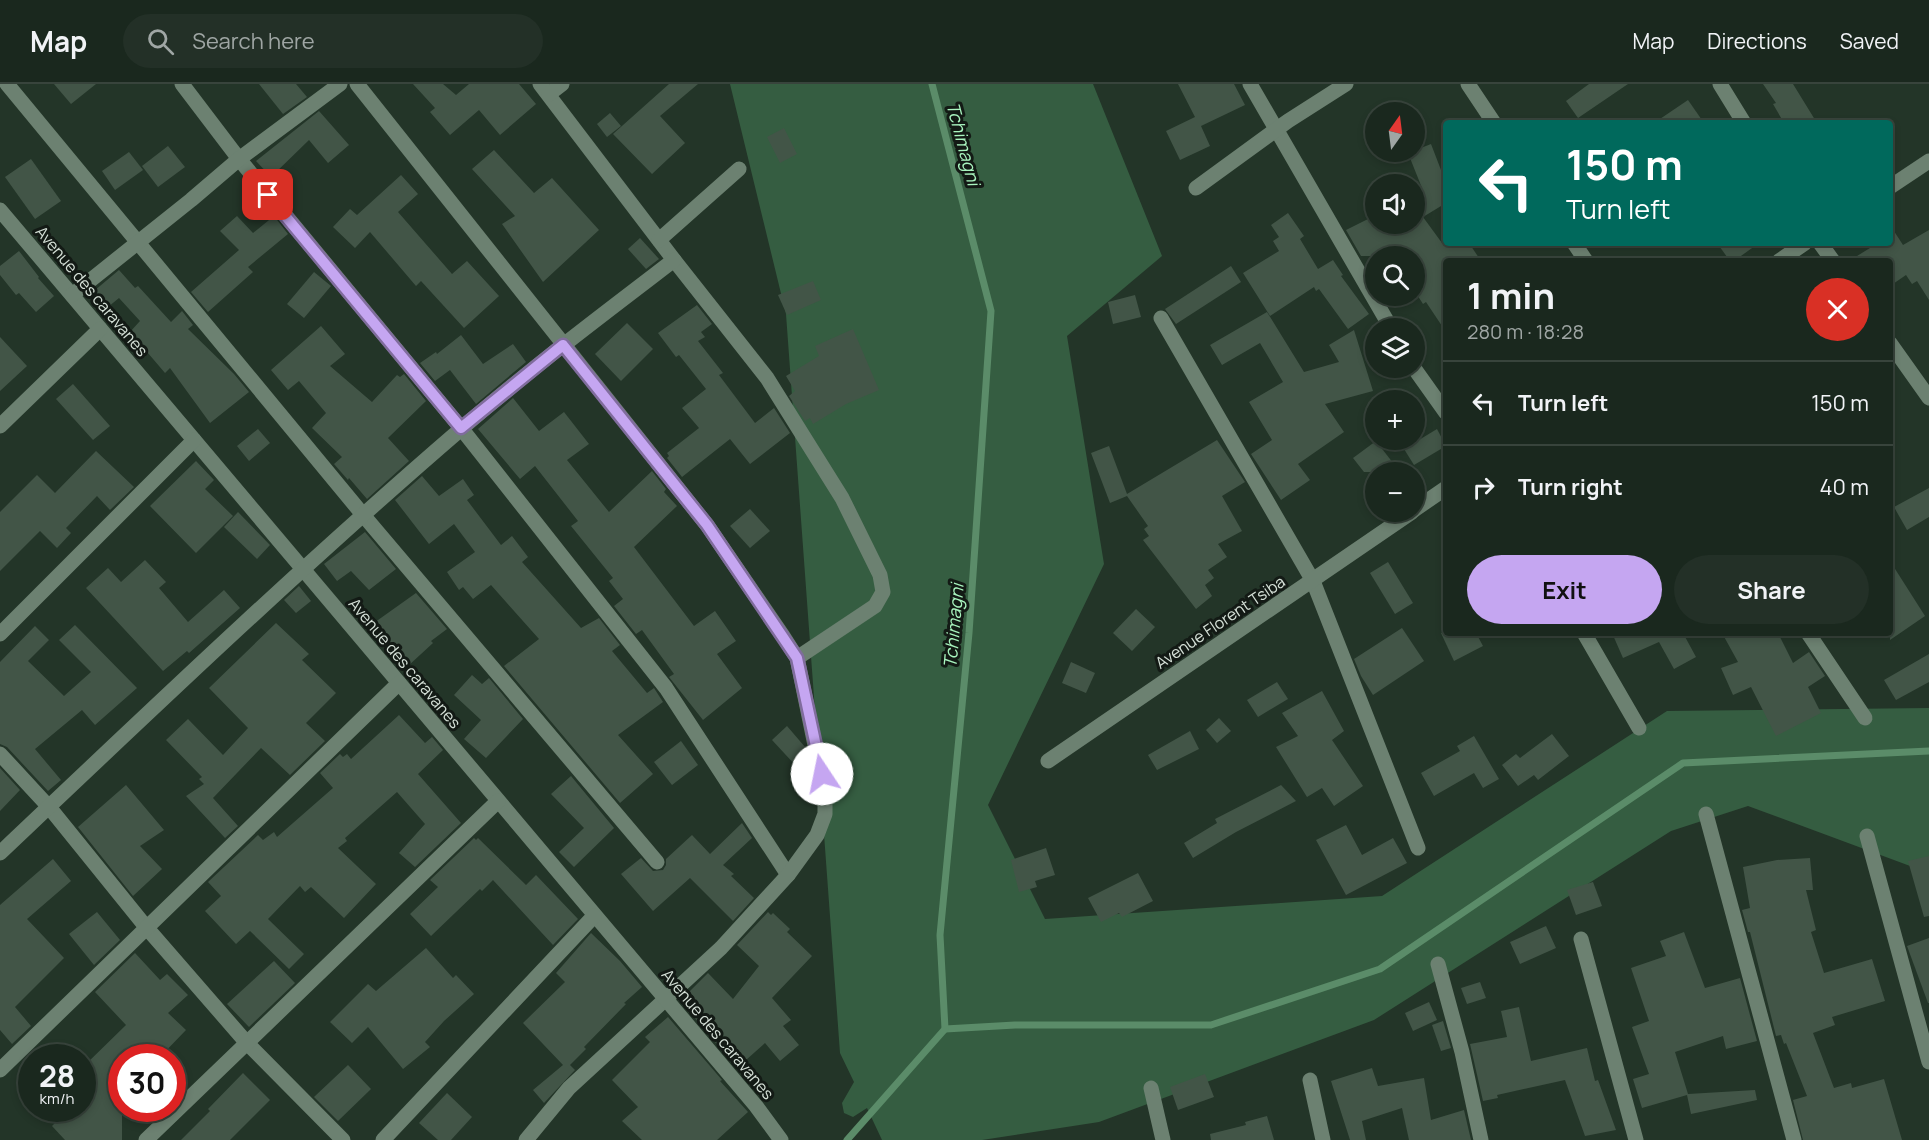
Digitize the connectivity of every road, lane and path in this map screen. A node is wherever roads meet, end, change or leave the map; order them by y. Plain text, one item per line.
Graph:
1 (7, 84) edge
2 (182, 84) edge
3 (340, 84) edge
4 (357, 84) edge
5 (562, 84) edge
6 (1250, 84) edge
7 (1346, 84) edge
8 (1468, 84) edge
9 (1720, 84) edge
10 (545, 89) edge
11 (1492, 120) edge
12 (1742, 120) edge
13 (1277, 129) junction
14 (239, 159) junction
15 (1929, 161) edge
16 (739, 169) dead end
17 (1893, 185) edge
18 (1196, 188) dead end
19 (0, 210) edge
20 (5, 228) edge
21 (659, 240) junction
22 (137, 243) junction
23 (1801, 246) edge
24 (1783, 258) edge
25 (674, 260) junction
26 (72, 295) junction
27 (1161, 318) dead end
28 (1385, 318) edge
29 (100, 329) junction
30 (563, 345) junction
31 (1893, 347) edge
32 (1421, 378) edge
33 (1929, 398) edge
34 (1443, 409) edge
35 (0, 426) edge
36 (461, 428) junction
37 (194, 440) junction
38 (1443, 490) edge
39 (1425, 503) edge
40 (364, 516) junction
41 (1397, 522) edge
42 (303, 569) junction
43 (1313, 581) junction
44 (0, 634) edge
45 (1586, 636) edge
46 (1810, 636) edge
47 (797, 658) junction
48 (399, 683) junction
49 (1865, 718) dead end
50 (1638, 728) dead end
51 (0, 754) edge
52 (1048, 761) dead end
53 (498, 801) junction
54 (49, 807) junction
55 (1706, 814) dead end
56 (1867, 836) dead end
57 (1418, 848) dead end
58 (0, 853) edge
59 (657, 862) dead end
60 (788, 875) junction
61 (594, 916) junction
62 (146, 927) junction
63 (1581, 939) dead end
64 (1438, 964) dead end
65 (665, 1000) junction
66 (246, 1042) junction
67 (1929, 1062) edge
68 (0, 1070) edge
69 (1310, 1080) dead end
70 (1151, 1088) dead end
71 (146, 1140) edge
72 (343, 1140) edge
73 (383, 1140) edge
74 (526, 1140) edge
75 (781, 1140) edge
76 (1163, 1140) edge
77 (1323, 1140) edge
78 (1481, 1140) edge
79 (1636, 1140) edge
80 (1794, 1140) edge

1 - 22 street
2 - 14 street
3 - 14 street
4 - 30 street
5 - 10 street
6 - 13 street
7 - 13 street
8 - 11 street
9 - 12 street
10 - 21 street
13 - 18 street
13 - 28 street
14 - 22 street
14 - 36 street
15 - 17 street
16 - 21 street
19 - 20 street, Avenue des caravanes
20 - 26 street, Avenue des caravanes
21 - 25 street
22 - 26 street
22 - 40 street
23 - 24 street
25 - 30 street
25 - 47 street
26 - 29 street, Avenue des caravanes
27 - 43 street
29 - 35 street
29 - 37 street, Avenue des caravanes
30 - 36 street
30 - 47 street
31 - 33 street
32 - 34 street
36 - 40 street
36 - 60 street
37 - 42 street, Avenue des caravanes
37 - 44 street
38 - 39 street, Avenue Florent Tsiba
40 - 42 street
40 - 59 street
41 - 43 street, Avenue Florent Tsiba
42 - 48 street, Avenue des caravanes
42 - 54 street
43 - 52 street, Avenue Florent Tsiba
43 - 57 street
45 - 50 street
46 - 49 street
47 - 60 street
48 - 53 street, Avenue des caravanes
48 - 62 street
51 - 54 street
53 - 61 street, Avenue des caravanes
53 - 66 street
54 - 58 street
54 - 62 street
55 - 80 street
56 - 67 street
60 - 65 street
61 - 65 street, Avenue des caravanes
61 - 73 street
62 - 66 street
62 - 68 street
63 - 79 street
64 - 78 street
65 - 74 street
65 - 75 street, Avenue des caravanes
66 - 71 street
66 - 72 street
69 - 77 street
70 - 76 street

